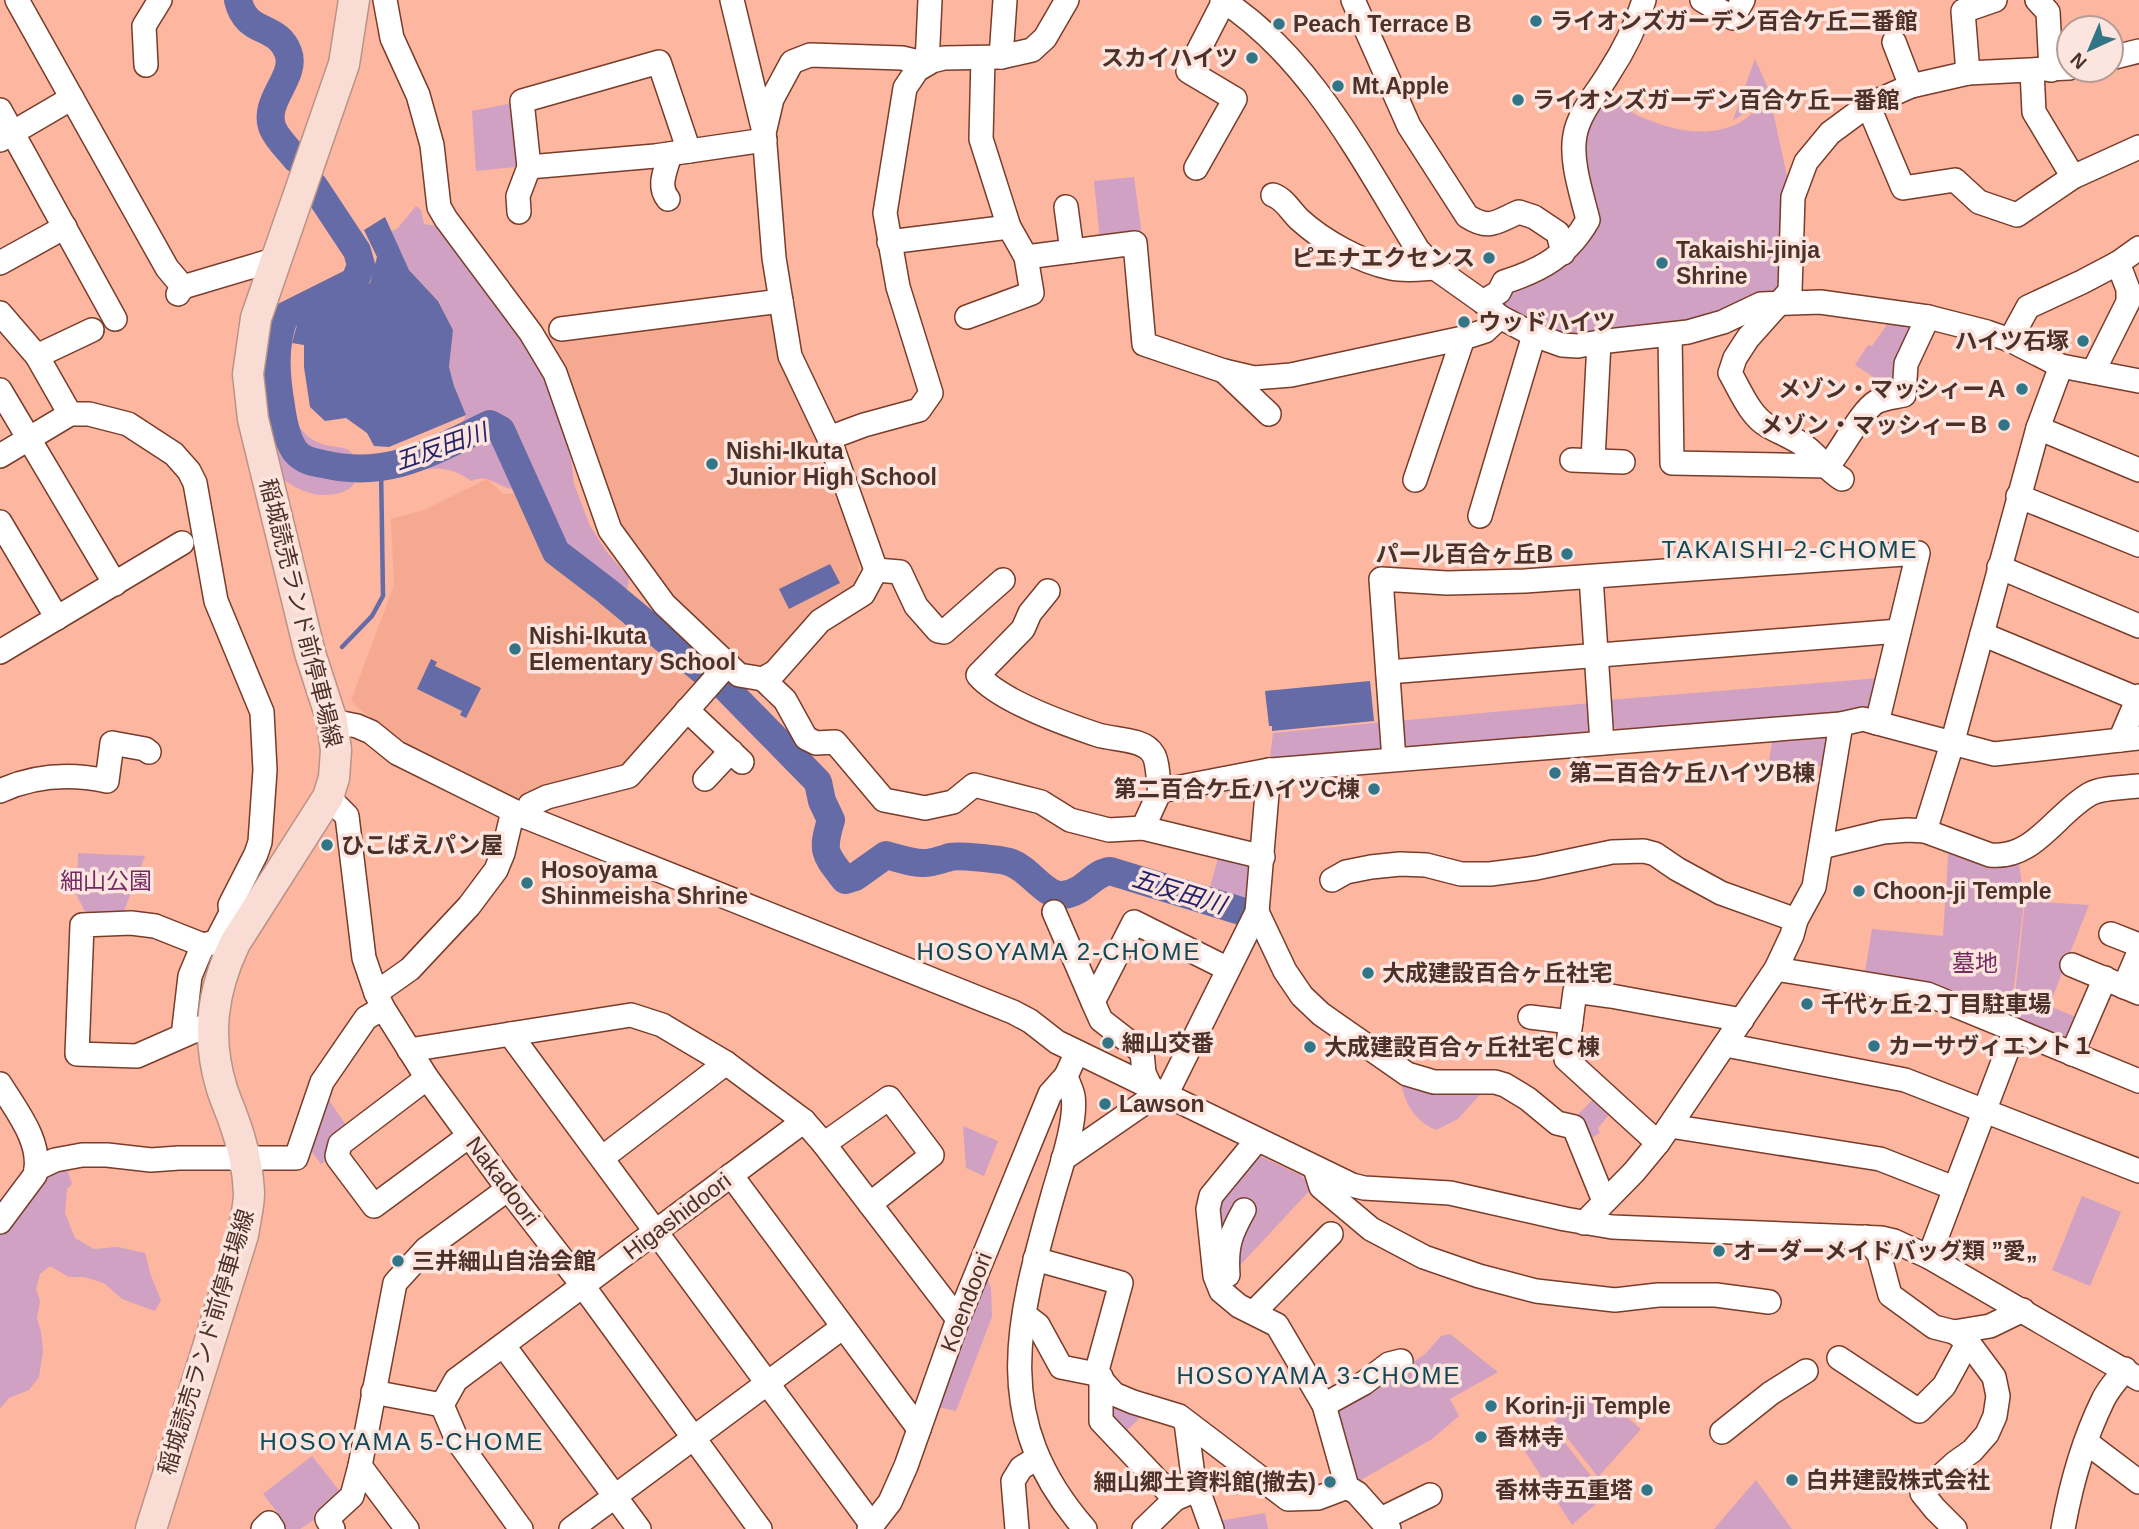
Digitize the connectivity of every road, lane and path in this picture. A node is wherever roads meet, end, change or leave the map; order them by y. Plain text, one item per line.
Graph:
1 (17, 0) edge
2 (160, 0) edge
3 (354, 0) edge
4 (385, 0) edge
5 (732, 0) edge
6 (930, 0) edge
7 (1005, 0) edge
8 (1067, 0) edge
9 (1353, 0) edge
10 (1644, 0) edge
11 (1702, 0) edge
12 (1743, 0) edge
13 (1995, 0) edge
14 (2037, 0) edge
15 (1223, 1) edge
16 (1250, 8) edge
17 (1894, 42) dead end
18 (992, 58) junction
19 (927, 64) junction
20 (146, 65) dead end
21 (2051, 69) edge
22 (1968, 73) junction
23 (1911, 86) junction
24 (72, 97) junction
25 (1868, 105) junction
26 (0, 110) edge
27 (764, 136) junction
28 (6, 137) edge
29 (2139, 147) edge
30 (680, 153) junction
31 (1196, 158) dead end
32 (529, 167) junction
33 (2073, 177) junction
34 (1273, 195) dead end
35 (668, 200) dead end
36 (1066, 207) dead end
37 (519, 212) dead end
38 (65, 227) junction
39 (1009, 227) junction
40 (890, 242) junction
41 (2139, 248) edge
42 (1072, 251) junction
43 (1563, 253) junction
44 (1026, 257) junction
45 (1, 259) edge
46 (277, 259) junction
47 (2118, 263) junction
48 (1435, 268) junction
49 (781, 301) junction
50 (1779, 302) junction
51 (1491, 309) junction
52 (0, 313) edge
53 (967, 317) dead end
54 (1928, 317) junction
55 (115, 319) dead end
56 (561, 329) dead end
57 (92, 330) dead end
58 (1534, 335) junction
59 (1670, 335) junction
60 (1463, 338) junction
61 (2010, 341) junction
62 (1599, 342) junction
63 (37, 356) junction
64 (2061, 366) junction
65 (1224, 372) junction
66 (2093, 372) junction
67 (2139, 381) edge
68 (0, 390) edge
69 (70, 414) junction
70 (1269, 414) dead end
71 (2038, 428) junction
72 (829, 438) junction
73 (29, 439) junction
74 (0, 456) edge
75 (1623, 462) dead end
76 (2139, 470) edge
77 (1835, 473) junction
78 (1415, 481) dead end
79 (2018, 496) junction
80 (1480, 516) dead end
81 (0, 522) edge
82 (182, 543) dead end
83 (2139, 545) edge
84 (1999, 567) junction
85 (876, 569) junction
86 (1591, 577) junction
87 (1003, 580) dead end
88 (115, 584) junction
89 (1048, 591) dead end
90 (57, 618) junction
91 (2139, 626) edge
92 (1899, 631) junction
93 (1982, 634) junction
94 (0, 652) edge
95 (1596, 655) junction
96 (728, 664) junction
97 (1388, 672) junction
98 (764, 679) junction
99 (2138, 698) edge
100 (687, 710) junction
101 (332, 722) junction
102 (1877, 723) junction
103 (1841, 724) junction
104 (2130, 739) edge
105 (1602, 743) junction
106 (1952, 744) junction
107 (149, 752) dead end
108 (1394, 760) junction
109 (1269, 770) junction
110 (705, 779) dead end
111 (2139, 786) edge
112 (0, 791) edge
113 (1160, 791) junction
114 (328, 797) junction
115 (519, 814) junction
116 (1143, 828) junction
117 (1925, 831) junction
118 (1821, 847) junction
119 (1263, 857) junction
120 (1332, 880) dead end
121 (1054, 912) dead end
122 (1256, 912) junction
123 (1796, 920) junction
124 (2111, 934) dead end
125 (204, 945) junction
126 (2139, 945) edge
127 (2139, 952) edge
128 (2072, 965) dead end
129 (1228, 969) junction
130 (1776, 969) junction
131 (2123, 986) edge
132 (379, 1000) junction
133 (1093, 1003) junction
134 (1530, 1017) dead end
135 (1742, 1020) junction
136 (212, 1023) junction
137 (1571, 1023) junction
138 (2015, 1030) junction
139 (510, 1034) junction
140 (183, 1036) junction
141 (1726, 1045) junction
142 (409, 1050) junction
143 (1077, 1052) junction
144 (2072, 1054) junction
145 (726, 1063) junction
146 (1066, 1076) junction
147 (427, 1078) junction
148 (2139, 1081) edge
149 (0, 1084) edge
150 (1159, 1092) junction
151 (1984, 1111) junction
152 (804, 1121) junction
153 (1664, 1135) junction
154 (469, 1136) junction
155 (1257, 1140) junction
156 (824, 1144) junction
157 (245, 1157) junction
158 (602, 1158) junction
159 (1063, 1159) junction
160 (1315, 1168) junction
161 (36, 1169) junction
162 (2139, 1171) edge
163 (732, 1175) junction
164 (1954, 1188) junction
165 (508, 1189) junction
166 (1604, 1201) junction
167 (870, 1204) junction
168 (1244, 1210) dead end
169 (0, 1222) edge
170 (1584, 1223) junction
171 (656, 1231) junction
172 (1331, 1234) dead end
173 (1865, 1237) junction
174 (1929, 1256) junction
175 (1035, 1259) junction
176 (1218, 1283) junction
177 (583, 1286) junction
178 (1769, 1302) dead end
179 (2023, 1310) junction
180 (1254, 1312) junction
181 (1025, 1315) junction
182 (958, 1319) junction
183 (843, 1327) junction
184 (1961, 1337) junction
185 (504, 1346) junction
186 (1839, 1358) dead end
187 (1401, 1361) dead end
188 (1806, 1371) dead end
189 (2132, 1374) edge
190 (1098, 1375) junction
191 (768, 1383) junction
192 (373, 1392) junction
193 (1324, 1405) junction
194 (446, 1415) junction
195 (1186, 1422) junction
196 (919, 1429) junction
197 (1722, 1432) dead end
198 (694, 1438) junction
199 (2086, 1442) junction
200 (1037, 1458) junction
201 (360, 1466) junction
202 (2139, 1482) edge
203 (1347, 1487) junction
204 (1185, 1495) junction
205 (1430, 1495) dead end
206 (615, 1497) junction
207 (1385, 1524) edge
208 (875, 1528) edge
209 (151, 1529) edge
210 (262, 1529) edge
211 (273, 1529) edge
212 (332, 1529) edge
213 (407, 1529) edge
214 (521, 1529) edge
215 (571, 1529) edge
216 (639, 1529) edge
217 (760, 1529) edge
218 (1017, 1529) edge
219 (1085, 1529) edge
220 (1144, 1529) edge
221 (1212, 1529) edge
222 (1955, 1529) edge
223 (2063, 1529) edge

1 - 24 street
2 - 20 street
3 - 46 main road, 稲城読売ランド前停車場線
4 - 96 street
5 - 27 street
6 - 19 street
7 - 18 street
8 - 18 street
9 - 43 street
10 - 43 street
11 - 12 street
13 - 22 street
14 - 21 street
15 - 16 street
15 - 31 street
16 - 48 street
17 - 23 street
18 - 19 street
18 - 39 street
19 - 27 street
19 - 40 street
21 - 22 street
21 - 33 street
22 - 23 street
23 - 25 street
24 - 28 street
24 - 46 street
25 - 33 street
25 - 50 street
26 - 28 street
27 - 30 street
27 - 49 street
28 - 38 street
29 - 33 street
30 - 32 street
30 - 32 street
30 - 35 street
32 - 37 street
34 - 48 street
36 - 42 street
38 - 45 street
38 - 55 street
39 - 40 street
39 - 44 street
40 - 72 street
41 - 47 street
42 - 44 street
42 - 65 street
43 - 51 street
44 - 53 street
46 - 101 main road, 稲城読売ランド前停車場線
47 - 61 street
47 - 66 street
48 - 51 street
49 - 56 street
49 - 72 street
50 - 54 street
50 - 59 street
50 - 77 street
51 - 58 street
51 - 60 street
52 - 63 street
54 - 61 street
54 - 77 street
57 - 63 street
58 - 62 street
58 - 80 street
59 - 62 street
59 - 77 street
60 - 65 street
60 - 78 street
61 - 64 street
62 - 75 street
63 - 69 street
64 - 66 street
64 - 71 street
65 - 70 street
66 - 67 street
68 - 73 street
69 - 73 street
69 - 125 street
71 - 76 street
71 - 79 street
72 - 85 street
73 - 74 street
73 - 88 street
79 - 83 street
79 - 84 street
81 - 90 street
82 - 88 street
84 - 91 street
84 - 93 street
85 - 87 street
85 - 98 street
86 - 92 street
86 - 95 street
86 - 97 street
88 - 90 street
89 - 113 street
90 - 94 street
92 - 95 street
92 - 102 street
93 - 99 street
93 - 106 street
95 - 97 street
95 - 105 street
96 - 98 street
96 - 100 street
97 - 108 street
98 - 116 street
99 - 104 street
100 - 110 street
100 - 115 street
101 - 114 main road, 稲城読売ランド前停車場線
101 - 115 street
102 - 103 street
102 - 106 street
103 - 105 street
103 - 118 street
104 - 106 street
105 - 108 street
106 - 117 street
107 - 112 street
108 - 109 street
109 - 113 street
109 - 119 street
111 - 117 street
113 - 116 street
114 - 132 street, Nakadoori
114 - 136 main road, 稲城読売ランド前停車場線
115 - 132 street
115 - 143 street
116 - 119 street
117 - 118 street
118 - 123 street
119 - 122 street
120 - 123 street
121 - 133 street
122 - 129 street
122 - 166 street
123 - 130 street
124 - 126 street
125 - 140 street
125 - 140 street
127 - 131 street
128 - 131 street
129 - 133 street
129 - 150 street
130 - 135 street
130 - 138 street
131 - 144 street
132 - 142 street, Nakadoori
132 - 157 street
133 - 150 street
134 - 137 street
135 - 137 street
135 - 141 street
136 - 140 street
136 - 157 main road, 稲城読売ランド前停車場線
137 - 153 street
138 - 144 street
138 - 151 street
139 - 142 street
139 - 145 street
139 - 158 street
141 - 151 street
141 - 153 street
142 - 147 street, Nakadoori
143 - 146 street, Koendoori
143 - 150 street
144 - 148 street
145 - 152 street
145 - 158 street
146 - 159 street
146 - 182 street, Koendoori
147 - 154 street, Nakadoori
147 - 154 street
149 - 161 street
150 - 155 street
150 - 159 street
151 - 162 street
151 - 164 street
152 - 156 street
152 - 163 street, Higashidoori
153 - 164 street
153 - 166 street
154 - 165 street, Nakadoori
155 - 160 street
155 - 176 street
156 - 167 street
156 - 167 street
157 - 161 street
157 - 209 main road, 稲城読売ランド前停車場線
158 - 171 street
159 - 175 street
160 - 170 street
160 - 178 street
161 - 169 street
163 - 171 street, Higashidoori
163 - 183 street
164 - 174 street
165 - 177 street, Nakadoori
165 - 192 street
166 - 170 street
167 - 182 street
168 - 176 street
170 - 173 street
171 - 177 street, Higashidoori
171 - 191 street
172 - 180 street
173 - 174 street
173 - 184 street
174 - 179 street
175 - 181 street
175 - 190 street
176 - 180 street
177 - 185 street, Higashidoori
177 - 198 street, Nakadoori
179 - 184 street
179 - 189 street
180 - 193 street
181 - 190 street
181 - 200 street
182 - 196 street, Koendoori
183 - 191 street
183 - 196 street
184 - 186 street
184 - 222 street
185 - 194 street, Higashidoori
185 - 206 street
187 - 193 street
188 - 197 street
189 - 199 street
190 - 195 street
190 - 204 street
191 - 198 street
191 - 208 street
192 - 194 street
192 - 201 street
193 - 203 street
194 - 214 street
195 - 203 street
195 - 204 street
196 - 208 street, Koendoori
198 - 206 street
198 - 217 street, Nakadoori
199 - 202 street
199 - 223 street
200 - 218 street
200 - 219 street
201 - 212 street
201 - 213 street
203 - 207 street
204 - 220 street
204 - 221 street
205 - 207 street
206 - 215 street
206 - 216 street
210 - 211 street

